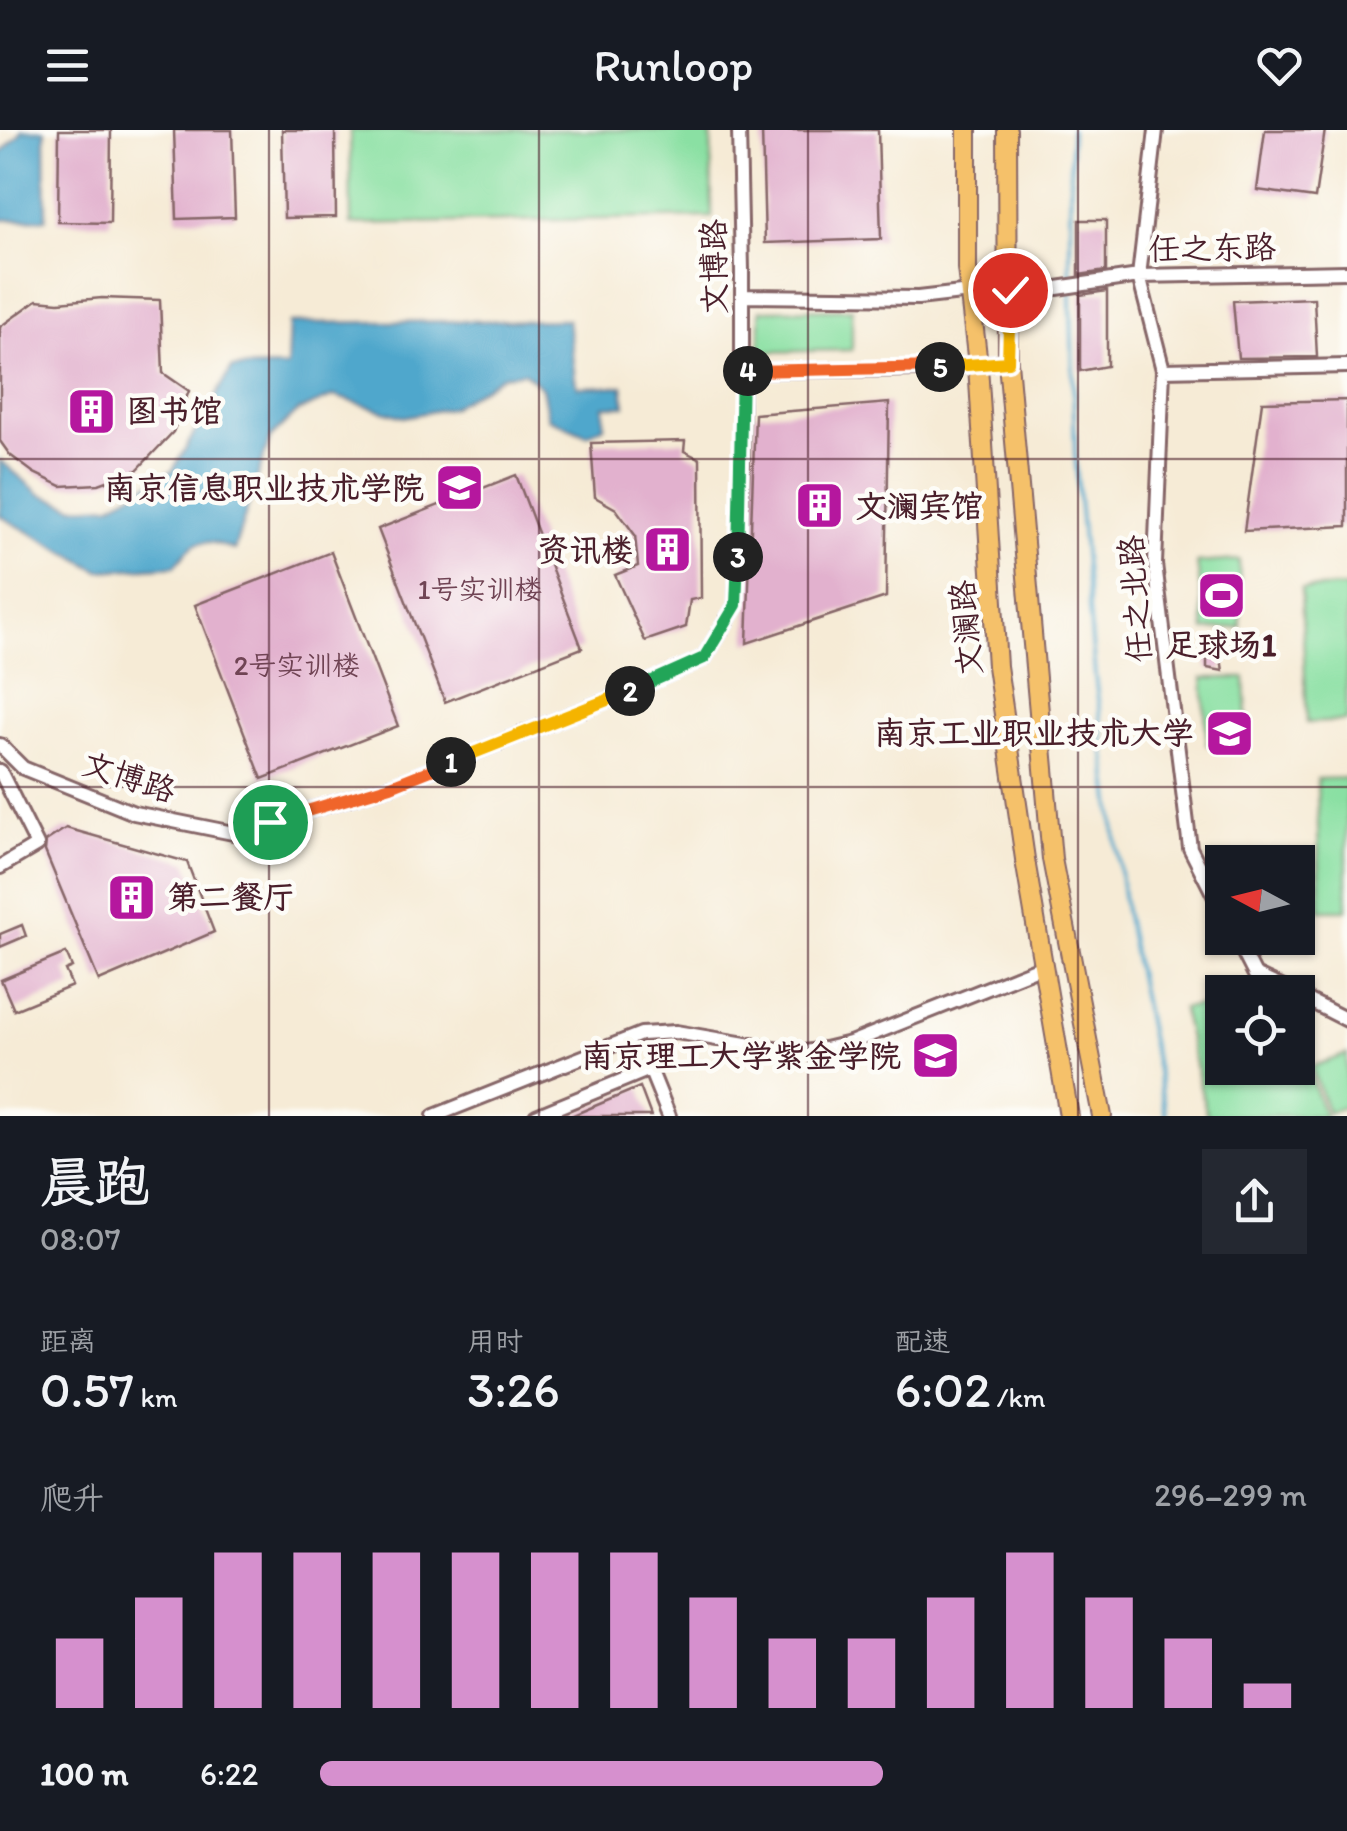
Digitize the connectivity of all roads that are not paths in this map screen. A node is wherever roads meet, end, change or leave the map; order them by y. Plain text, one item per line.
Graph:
1 (739, 130) edge
2 (968, 130) edge
3 (1008, 130) edge
4 (1156, 130) edge
5 (1347, 272) edge
6 (1139, 276) junction
7 (1010, 290) junction
8 (970, 292) junction
9 (742, 296) junction
10 (1008, 362) junction
11 (978, 365) junction
12 (1347, 366) edge
13 (1162, 370) junction
14 (742, 371) junction
15 (0, 745) edge
16 (0, 771) edge
17 (0, 867) edge
18 (1205, 878) edge
19 (1043, 966) junction
20 (1315, 1004) edge
21 (1347, 1020) edge
22 (434, 1116) edge
23 (536, 1116) edge
24 (669, 1116) edge
25 (1069, 1116) edge
26 (1102, 1116) edge

1 - 9 street, 文博路
2 - 8 main road, 文澜路
3 - 7 main road, 文澜路
4 - 6 street
5 - 6 street, 任之东路
6 - 7 street, 任之东路
6 - 13 street, 任之北路
7 - 8 street, 任之东路
7 - 10 main road, 文澜路
8 - 9 street, 任之东路
8 - 11 main road, 文澜路
9 - 14 street, 文博路
10 - 11 street
10 - 26 main road, 文澜路
11 - 14 street
11 - 19 main road, 文澜路
12 - 13 street
13 - 18 street, 任之北路
14 - 15 street, 文博路
16 - 17 street
19 - 22 street
19 - 25 main road, 文澜路
20 - 21 street
23 - 24 street

